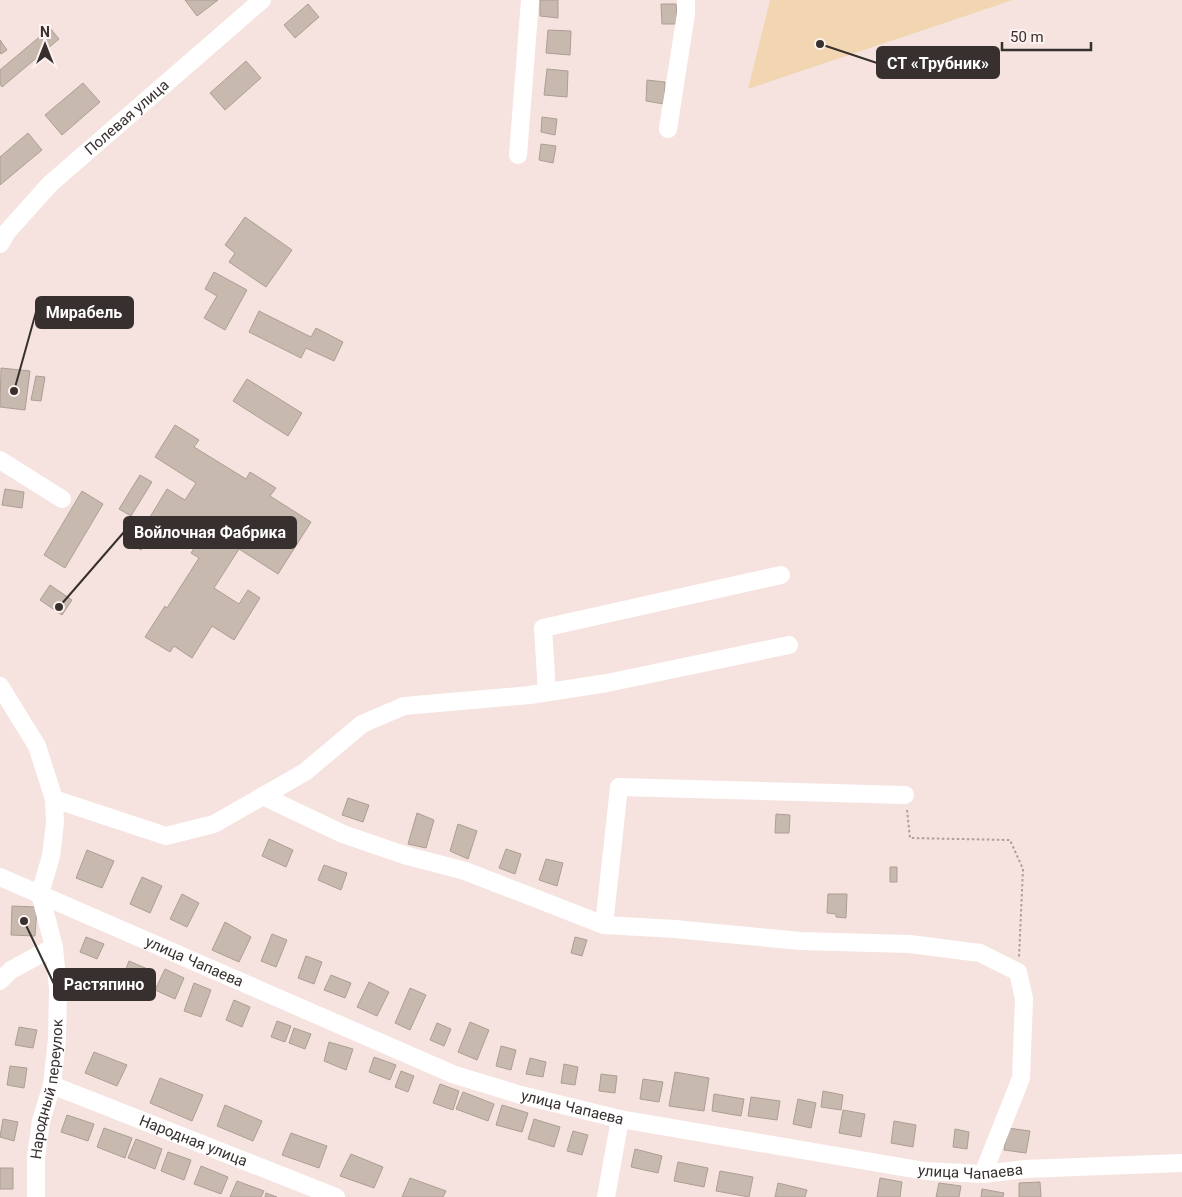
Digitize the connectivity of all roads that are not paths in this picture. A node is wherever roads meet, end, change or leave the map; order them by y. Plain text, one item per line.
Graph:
1 (262, 0) edge
2 (530, 0) edge
3 (686, 0) edge
4 (668, 129) dead end
5 (518, 155) dead end
6 (2, 233) edge
7 (0, 460) edge
8 (62, 499) dead end
9 (781, 575) dead end
10 (789, 645) dead end
11 (0, 686) edge
12 (548, 692) junction
13 (905, 795) road end
14 (263, 796) junction
15 (54, 799) junction
16 (0, 877) edge
17 (40, 894) junction
18 (604, 926) junction
19 (54, 947) junction
20 (0, 981) edge
21 (52, 1085) junction
22 (620, 1119) junction
23 (1182, 1163) edge
24 (983, 1174) junction
25 (36, 1197) edge
26 (336, 1197) edge
27 (606, 1197) edge

1 - 6 street, Полевая улица
2 - 5 street
3 - 4 street
7 - 8 street
9 - 12 street
10 - 12 street
11 - 15 street
12 - 14 street
13 - 18 street
14 - 15 street
14 - 18 street
15 - 17 street
16 - 17 street, улица Чапаева
17 - 19 street, Народный переулок
17 - 22 street, улица Чапаева
18 - 24 street
19 - 20 street
19 - 21 street, Народный переулок
21 - 25 street, Народный переулок
21 - 26 street, Народная улица
22 - 24 street, улица Чапаева
22 - 27 street
23 - 24 street, улица Чапаева

